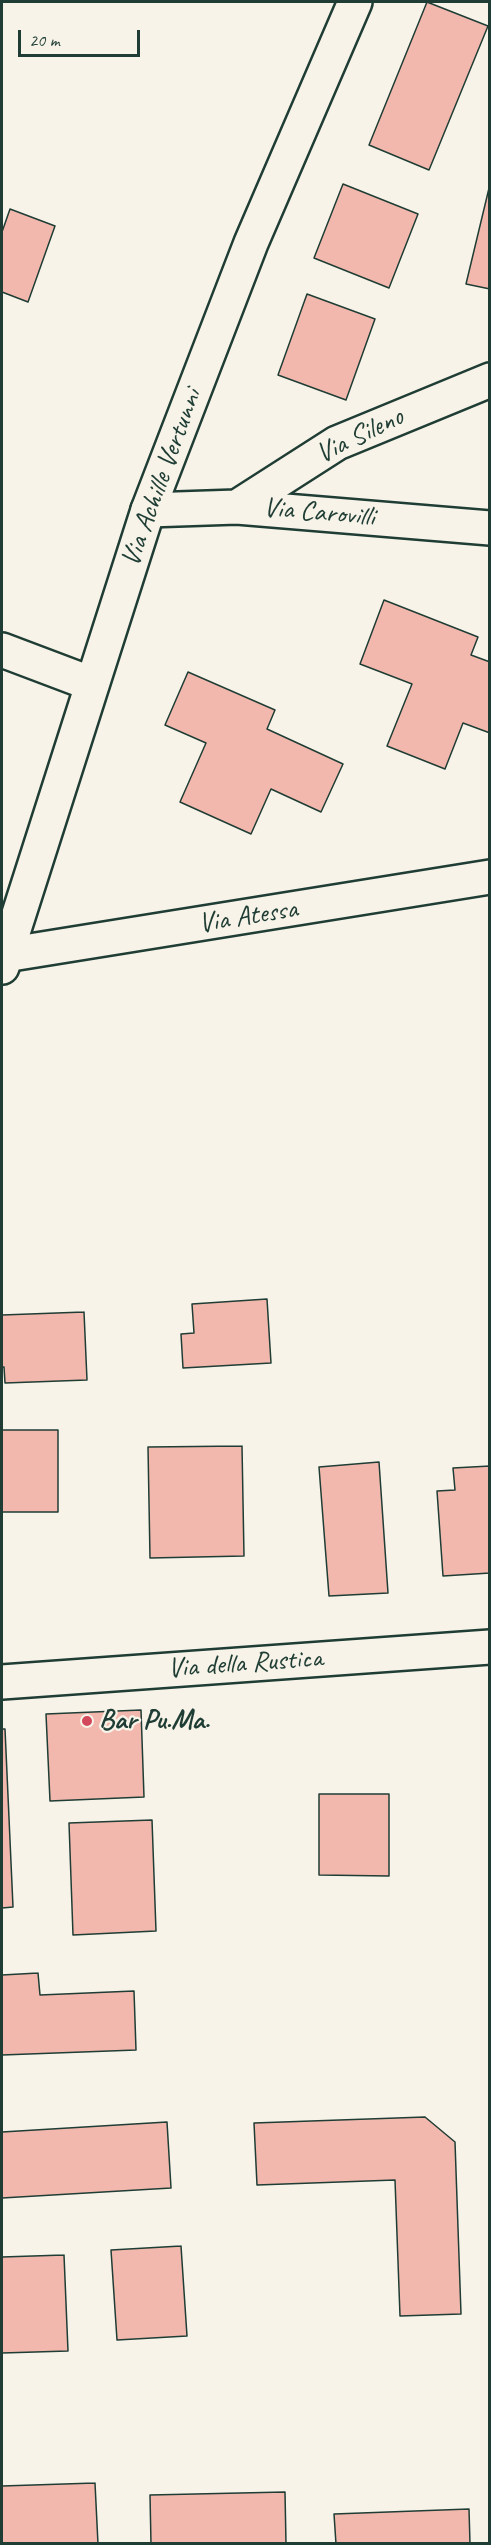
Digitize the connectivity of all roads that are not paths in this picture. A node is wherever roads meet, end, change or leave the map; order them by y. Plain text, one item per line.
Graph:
1 (355, 2) edge
2 (489, 380) edge
3 (237, 507) junction
4 (148, 510) junction
5 (489, 528) edge
6 (2, 650) edge
7 (92, 684) junction
8 (489, 877) edge
9 (3, 961) edge
10 (489, 1647) edge
11 (2, 1682) edge

1 - 4 street, Via Achille Vertunni
2 - 3 street, Via Sileno
3 - 4 street, Via Carovilli
3 - 5 street, Via Carovilli
4 - 7 street, Via Achille Vertunni
6 - 7 street
7 - 9 street, Via Achille Vertunni
8 - 9 street, Via Atessa
10 - 11 street, Via della Rustica

